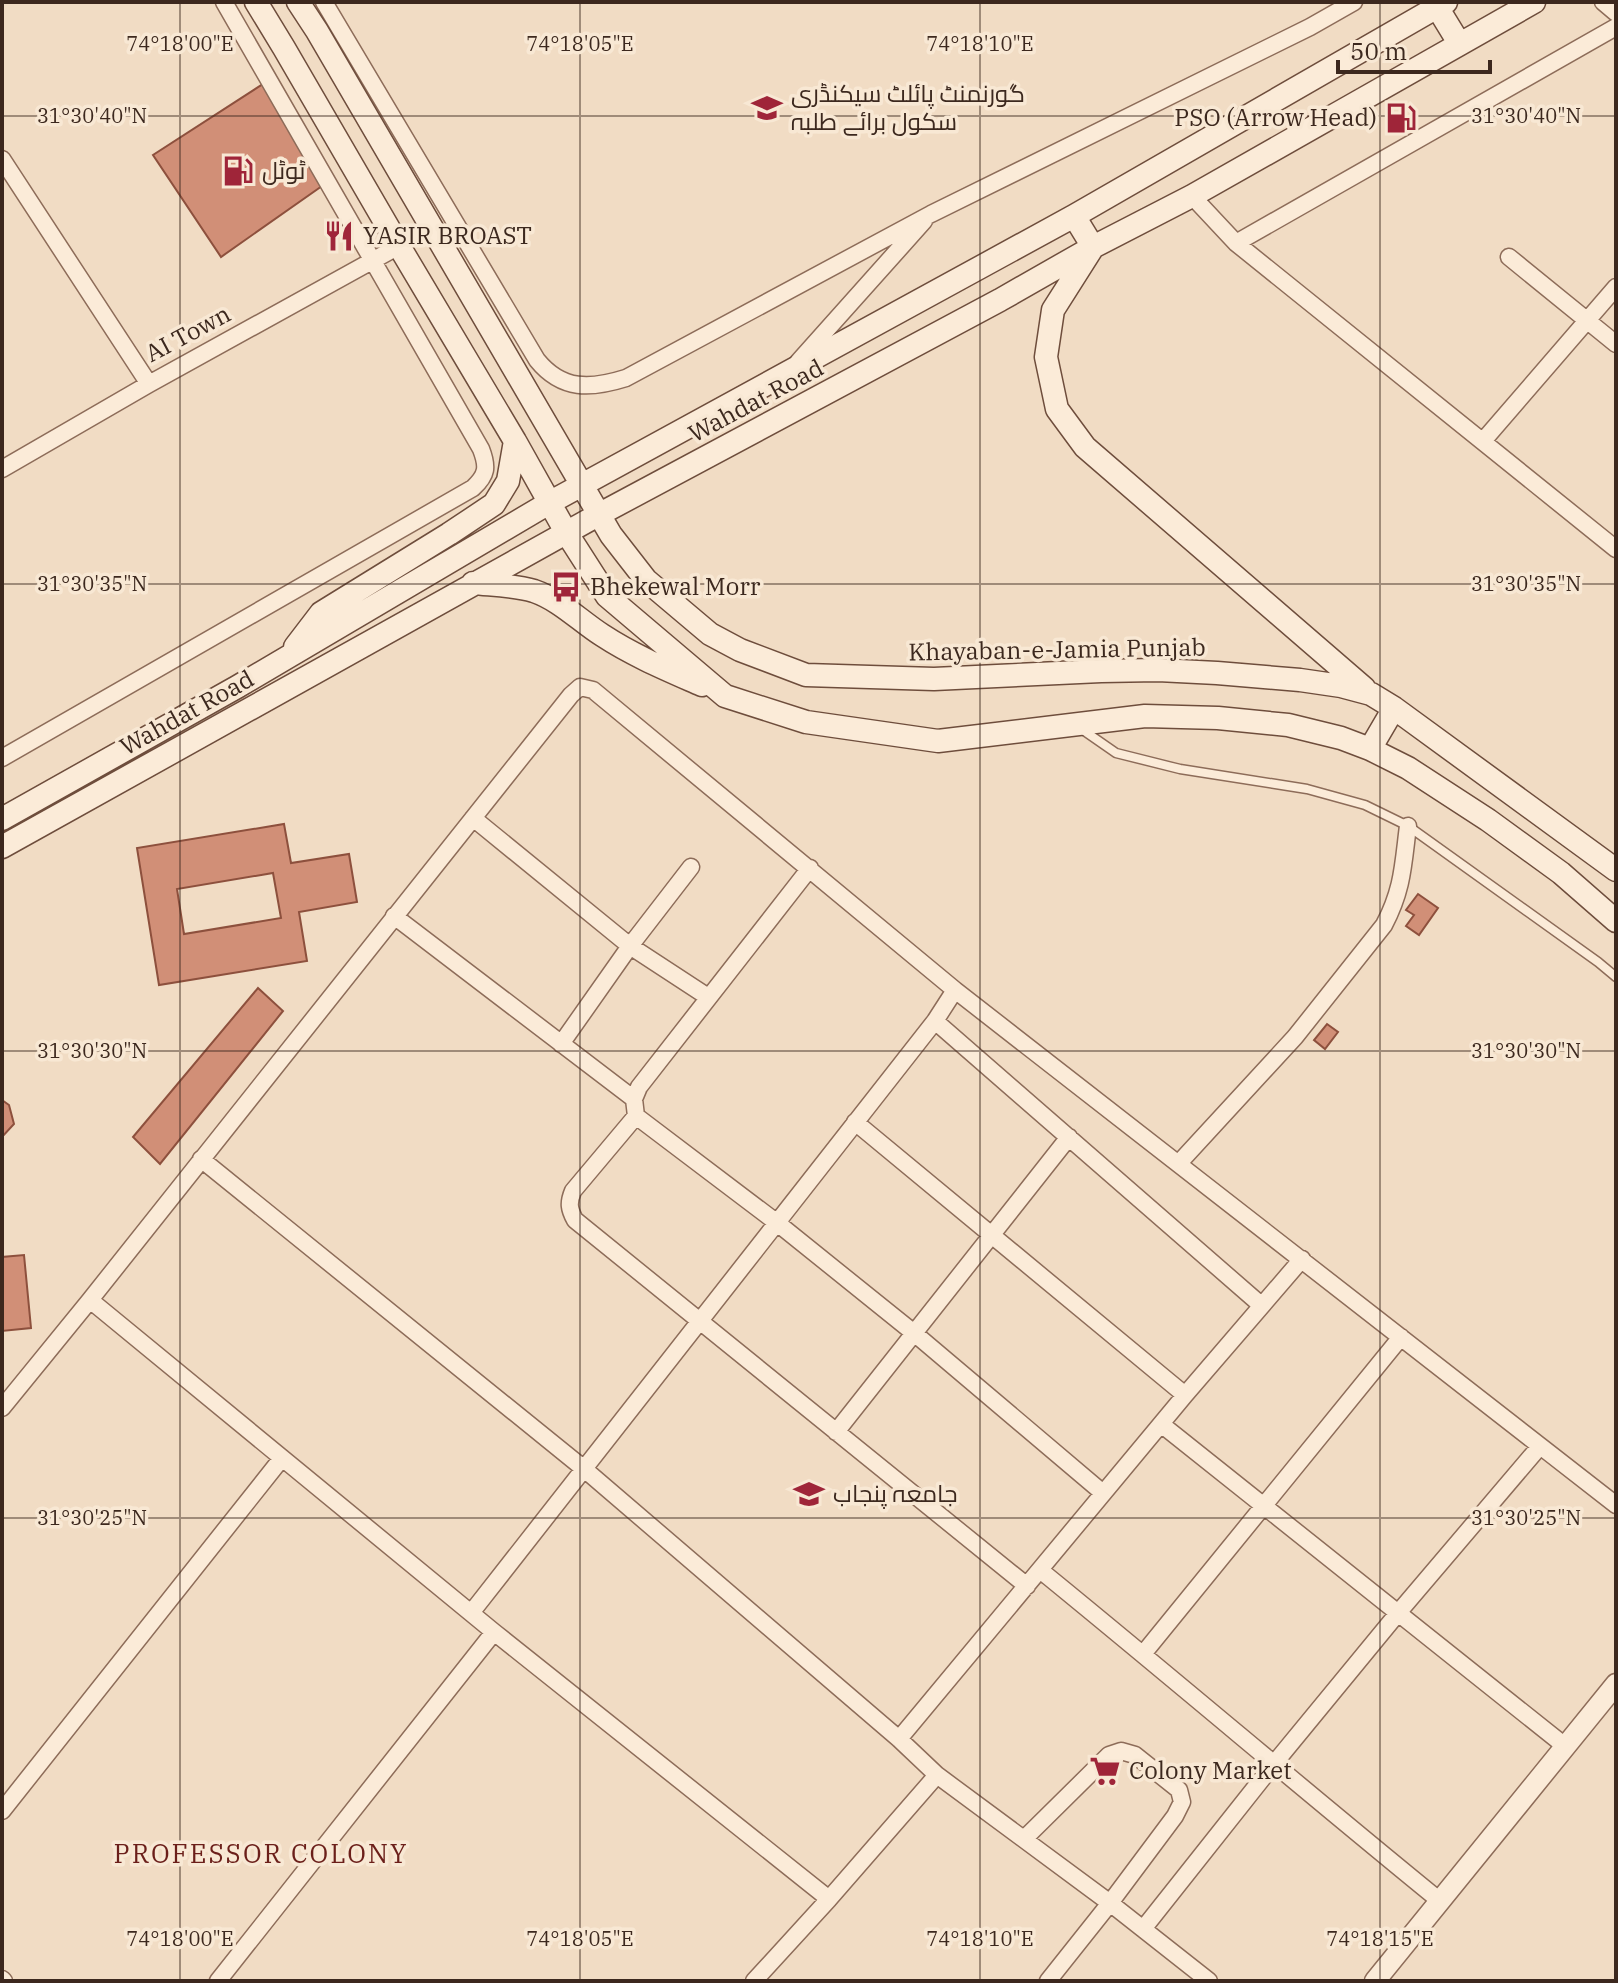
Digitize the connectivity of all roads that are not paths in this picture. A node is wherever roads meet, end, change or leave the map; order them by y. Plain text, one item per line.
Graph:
1 (224, 2) edge
2 (256, 2) edge
3 (298, 2) edge
4 (324, 2) edge
5 (1354, 2) edge
6 (1534, 2) edge
7 (1603, 2) edge
8 (1439, 4) edge
9 (1616, 13) edge
10 (1616, 27) edge
11 (317, 31) junction
12 (1459, 43) junction
13 (284, 48) junction
14 (2, 159) edge
15 (1192, 196) junction
16 (931, 214) junction
17 (1074, 216) junction
18 (1236, 243) junction
19 (399, 246) junction
20 (1093, 247) junction
21 (1509, 257) dead end
22 (372, 261) junction
23 (1616, 287) edge
24 (501, 298) junction
25 (480, 310) junction
26 (1587, 320) junction
27 (1616, 344) edge
28 (789, 372) junction
29 (149, 384) junction
30 (515, 441) junction
31 (1483, 441) junction
32 (2, 469) edge
33 (581, 486) junction
34 (549, 503) junction
35 (598, 515) junction
36 (566, 532) junction
37 (1616, 549) edge
38 (473, 583) junction
39 (290, 655) junction
40 (1371, 694) junction
41 (725, 696) junction
42 (1394, 708) junction
43 (1075, 725) junction
44 (1370, 749) junction
45 (2, 758) edge
46 (473, 818) junction
47 (2, 819) edge
48 (1408, 826) junction
49 (2, 847) edge
50 (691, 867) dead end
51 (810, 868) junction
52 (1616, 870) edge
53 (394, 916) junction
54 (1616, 921) edge
55 (630, 946) junction
56 (1616, 977) edge
57 (955, 990) junction
58 (708, 997) junction
59 (935, 1021) junction
60 (561, 1044) junction
61 (635, 1108) junction
62 (855, 1122) junction
63 (1069, 1137) junction
64 (201, 1159) junction
65 (1179, 1163) junction
66 (776, 1222) junction
67 (991, 1236) junction
68 (1302, 1259) junction
69 (90, 1300) junction
70 (1261, 1305) junction
71 (700, 1322) junction
72 (914, 1333) junction
73 (1401, 1337) junction
74 (1185, 1395) junction
75 (2, 1408) edge
76 (1161, 1424) junction
77 (836, 1432) junction
78 (1540, 1446) junction
79 (282, 1458) junction
80 (583, 1468) junction
81 (1103, 1493) junction
82 (1263, 1505) junction
83 (1616, 1505) edge
84 (1040, 1570) junction
85 (1027, 1586) junction
86 (471, 1613) junction
87 (1398, 1613) junction
88 (494, 1632) junction
89 (1143, 1654) junction
90 (1616, 1684) edge
91 (899, 1739) junction
92 (1565, 1746) junction
93 (1273, 1765) junction
94 (937, 1775) junction
95 (2, 1811) edge
96 (1024, 1839) junction
97 (829, 1899) junction
98 (1440, 1901) junction
99 (1110, 1903) junction
100 (1143, 1929) junction
101 (218, 1981) edge
102 (754, 1981) edge
103 (1048, 1981) edge
104 (1209, 1981) edge
105 (1375, 1981) edge

1 - 22 street
2 - 13 main road
3 - 11 main road, Khayaban-e-Jamia Punjab
4 - 24 street
5 - 16 street
6 - 12 main road, Wahdat Road
7 - 9 street
8 - 12 main road
8 - 17 main road, Wahdat Road
10 - 18 street
11 - 13 main road
11 - 25 main road, Khayaban-e-Jamia Punjab
12 - 15 main road, Wahdat Road
13 - 19 main road
14 - 29 street, AI Town
15 - 18 street
15 - 20 main road, Wahdat Road
16 - 24 street
16 - 28 street
17 - 20 main road
17 - 28 main road, Wahdat Road
18 - 31 street
19 - 22 street, AI Town
19 - 30 main road
20 - 35 main road, Wahdat Road
20 - 40 main road
21 - 26 street
22 - 29 street, AI Town
22 - 45 street
23 - 26 street
24 - 25 street
25 - 33 main road, Khayaban-e-Jamia Punjab
26 - 27 street
26 - 31 street
28 - 33 main road, Wahdat Road
29 - 32 street
30 - 34 main road
30 - 39 main road
31 - 37 street
33 - 34 main road, Wahdat Road
33 - 35 main road, Khayaban-e-Jamia Punjab
34 - 36 main road
34 - 39 main road, Wahdat Road
35 - 36 main road, Wahdat Road
35 - 40 main road, Khayaban-e-Jamia Punjab
36 - 38 main road, Wahdat Road
36 - 41 main road
38 - 41 main road
38 - 49 main road, Wahdat Road
39 - 47 main road, Wahdat Road
40 - 42 main road, Khayaban-e-Jamia Punjab
41 - 43 main road
42 - 44 main road
42 - 52 main road, Khayaban-e-Jamia Punjab
43 - 44 main road
43 - 48 lane
44 - 54 main road
46 - 51 street
46 - 53 street
46 - 55 street
48 - 56 lane
48 - 65 street
50 - 55 street
51 - 57 street
51 - 58 street
53 - 60 street
53 - 64 street
55 - 58 street
55 - 60 street
57 - 59 street
57 - 65 street
58 - 61 street
59 - 62 street
59 - 63 street
60 - 61 street
61 - 66 street
61 - 71 street
62 - 66 street
62 - 67 street
63 - 67 street
63 - 70 street
64 - 69 street
64 - 80 street
65 - 68 street
66 - 71 street
66 - 72 street
67 - 72 street
67 - 74 street
68 - 70 street
68 - 73 street
69 - 75 street
69 - 79 street
70 - 74 street
71 - 77 street
71 - 80 street
72 - 77 street
72 - 81 street
73 - 78 street
73 - 82 street
74 - 76 street
76 - 81 street
76 - 82 street
77 - 85 street
78 - 83 street
78 - 87 street
79 - 86 street
79 - 95 street
80 - 86 street
80 - 91 street
81 - 84 street
82 - 87 street
82 - 89 street
84 - 85 street
84 - 89 street
85 - 91 street
86 - 88 street
87 - 92 street
87 - 93 street
88 - 97 street
88 - 101 street
89 - 93 street
90 - 92 street
91 - 94 street
92 - 98 street
93 - 98 street
93 - 100 street
94 - 96 street
94 - 97 street
96 - 99 street
96 - 99 street
97 - 102 street
98 - 105 street
99 - 100 street
99 - 103 street
100 - 104 street

